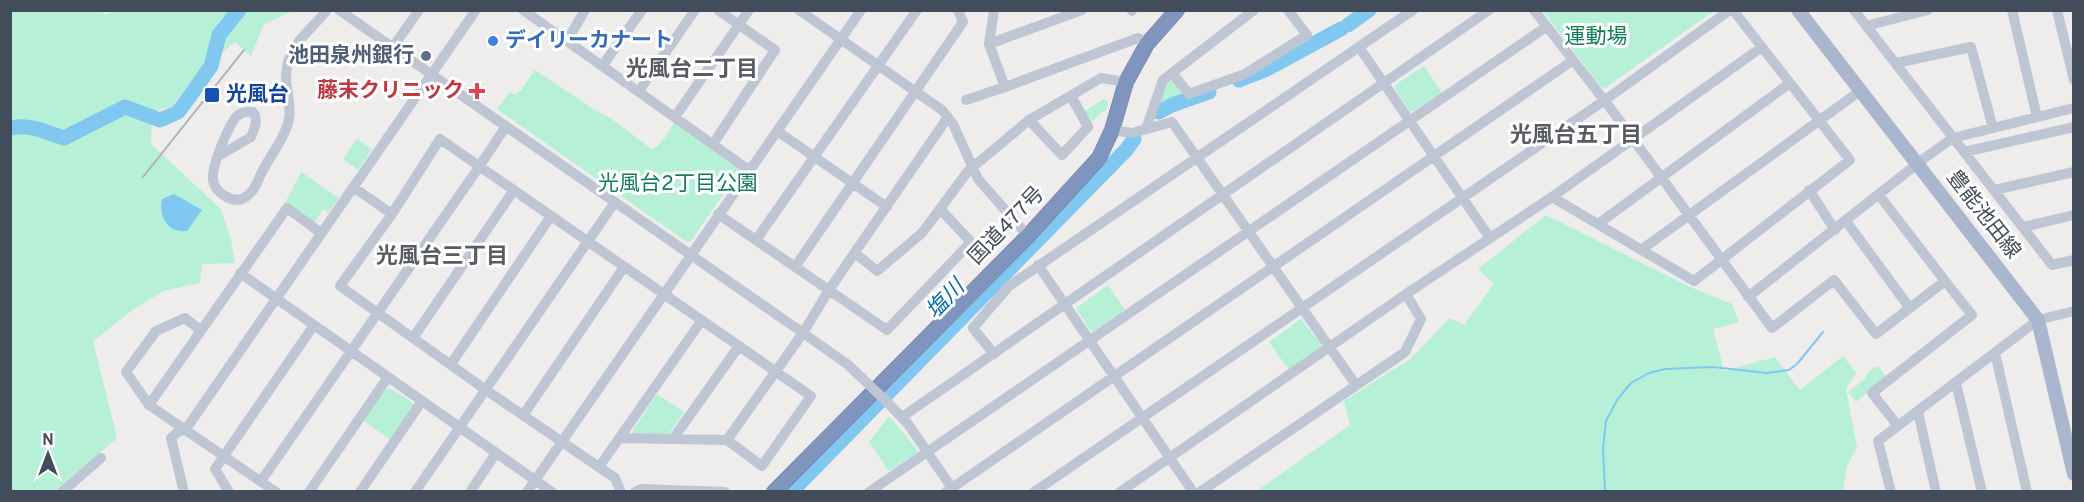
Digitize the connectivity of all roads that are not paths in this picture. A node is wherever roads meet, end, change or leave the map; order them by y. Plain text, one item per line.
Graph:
1 (327, 10) edge
2 (339, 10) edge
3 (419, 10) edge
4 (476, 10) edge
5 (585, 10) edge
6 (642, 10) edge
7 (695, 10) edge
8 (718, 10) edge
9 (749, 10) edge
10 (861, 10) edge
11 (916, 10) edge
12 (958, 10) edge
13 (994, 10) edge
14 (1082, 10) edge
15 (1177, 10) edge
16 (1254, 10) edge
17 (1288, 10) edge
18 (1413, 10) edge
19 (1488, 10) edge
20 (1534, 10) edge
21 (1732, 10) edge
22 (1798, 10) edge
23 (1854, 10) edge
24 (1928, 10) edge
25 (2012, 10) edge
26 (2057, 10) edge
27 (802, 11) edge
28 (528, 12) edge
29 (739, 25) junction
30 (1866, 26) junction
31 (1546, 27) junction
32 (841, 39) junction
33 (567, 41) junction
34 (989, 44) junction
35 (1147, 44) junction
36 (393, 47) junction
37 (1359, 47) junction
38 (1762, 47) junction
39 (1572, 61) junction
40 (1896, 63) junction
41 (603, 65) junction
42 (879, 65) junction
43 (1172, 73) junction
44 (431, 74) junction
45 (2073, 80) edge
46 (1126, 82) junction
47 (1384, 83) junction
48 (1790, 83) junction
49 (1005, 87) junction
50 (639, 91) junction
51 (916, 91) junction
52 (1860, 92) junction
53 (1071, 96) junction
54 (966, 100) dead end
55 (1605, 100) junction
56 (2073, 108) edge
57 (675, 117) junction
58 (948, 117) junction
59 (2037, 117) junction
60 (1029, 120) junction
61 (1819, 120) junction
62 (1410, 121) junction
63 (506, 126) junction
64 (2073, 127) edge
65 (1993, 128) junction
66 (1146, 129) junction
67 (777, 130) junction
68 (1112, 130) junction
69 (1953, 138) junction
70 (1633, 140) junction
71 (712, 144) junction
72 (1964, 152) junction
73 (814, 156) junction
74 (1434, 156) junction
75 (217, 157) dead end
76 (1197, 158) junction
77 (1917, 164) junction
78 (479, 167) junction
79 (972, 167) junction
80 (749, 170) junction
81 (2073, 172) edge
82 (1661, 179) junction
83 (853, 183) junction
84 (353, 187) junction
85 (514, 190) junction
86 (1809, 190) junction
87 (1994, 190) junction
88 (1223, 195) junction
89 (1879, 195) junction
90 (1462, 197) junction
91 (1552, 197) junction
92 (615, 202) junction
93 (887, 207) junction
94 (940, 210) junction
95 (392, 214) junction
96 (718, 214) junction
97 (2073, 215) edge
98 (551, 216) junction
99 (1689, 216) junction
100 (1846, 221) junction
101 (1598, 224) junction
102 (2023, 227) junction
103 (1835, 230) junction
104 (1248, 231) junction
105 (321, 233) junction
106 (1028, 236) junction
107 (1490, 238) junction
108 (756, 240) junction
109 (588, 241) junction
110 (1641, 250) junction
111 (855, 253) junction
112 (692, 255) junction
113 (2073, 260) edge
114 (1722, 261) junction
115 (1038, 265) junction
116 (624, 267) junction
117 (795, 267) junction
118 (1273, 267) junction
119 (240, 273) junction
120 (1945, 281) junction
121 (830, 290) junction
122 (664, 294) junction
123 (1406, 294) junction
124 (1748, 297) junction
125 (276, 298) junction
126 (1065, 304) junction
127 (1909, 307) junction
128 (1302, 308) junction
129 (2073, 311) edge
130 (377, 313) junction
131 (702, 320) junction
132 (2038, 320) junction
133 (314, 325) junction
134 (200, 330) junction
135 (803, 333) junction
136 (414, 338) junction
137 (1090, 340) junction
138 (739, 346) junction
139 (1329, 347) junction
140 (350, 351) junction
141 (1995, 353) junction
142 (994, 354) junction
143 (451, 364) junction
144 (775, 371) junction
145 (1114, 376) junction
146 (388, 377) junction
147 (1956, 383) junction
148 (1356, 385) junction
149 (486, 390) junction
150 (422, 401) junction
151 (149, 405) junction
152 (1918, 412) junction
153 (524, 414) junction
154 (902, 417) junction
155 (1142, 417) junction
156 (1898, 426) junction
157 (460, 428) junction
158 (186, 429) junction
159 (619, 438) junction
160 (673, 439) junction
161 (727, 440) junction
162 (562, 441) junction
163 (927, 452) junction
164 (496, 453) junction
165 (224, 455) junction
166 (101, 458) dead end
167 (1170, 458) junction
168 (599, 467) junction
169 (2073, 474) edge
170 (535, 480) junction
171 (261, 481) junction
172 (951, 490) edge
173 (684, 491) edge
174 (63, 492) edge
175 (184, 492) edge
176 (229, 492) edge
177 (276, 492) edge
178 (309, 492) edge
179 (360, 492) edge
180 (416, 492) edge
181 (470, 492) edge
182 (527, 492) edge
183 (552, 492) edge
184 (621, 492) edge
185 (635, 492) edge
186 (725, 492) edge
187 (774, 492) edge
188 (869, 492) edge
189 (1034, 492) edge
190 (1120, 492) edge
191 (1193, 492) edge
192 (1200, 492) edge
193 (1891, 492) edge
194 (1936, 492) edge
195 (1982, 492) edge
196 (2027, 492) edge

1 - 75 street
2 - 36 street
3 - 36 street
4 - 44 street
5 - 33 street
6 - 41 street
7 - 50 street
8 - 29 street
9 - 29 street
10 - 32 street
11 - 42 street
12 - 51 street
13 - 34 street
14 - 34 street
15 - 35 highway, 国道477号
16 - 43 street
17 - 43 street
18 - 37 street
19 - 47 street
20 - 31 street
21 - 38 street
21 - 55 street
22 - 52 main road, 豊能池田線
23 - 30 street
24 - 30 street
25 - 59 street
26 - 45 street
27 - 32 street
28 - 33 street
29 - 57 street
29 - 71 street
30 - 40 street
31 - 39 street
31 - 62 street
32 - 42 street
32 - 67 street
33 - 41 street
34 - 49 street
35 - 46 highway, 国道477号
35 - 49 street
36 - 44 street
37 - 47 street
37 - 76 street
38 - 48 street
38 - 70 street
39 - 55 street
39 - 74 street
40 - 65 street
40 - 69 street
41 - 50 street
42 - 51 street
42 - 73 street
43 - 66 street
44 - 63 street
44 - 84 street
46 - 53 street
46 - 68 highway, 国道477号
47 - 62 street
47 - 88 street
48 - 61 street
48 - 82 street
49 - 54 street
50 - 57 street
51 - 58 street
51 - 83 street
52 - 61 street
52 - 77 main road, 豊能池田線
53 - 60 street
53 - 60 street
55 - 70 street
55 - 90 street
56 - 59 street
57 - 71 street
58 - 79 street
58 - 93 street
59 - 65 street
60 - 79 street
61 - 86 street
61 - 99 street
62 - 74 street
62 - 104 street
63 - 78 street
63 - 92 street
64 - 72 street
65 - 69 street
66 - 68 street
66 - 76 street
67 - 73 street
67 - 80 street
68 - 106 highway, 国道477号
69 - 72 street
69 - 77 street
70 - 82 street
70 - 91 street
71 - 80 street
72 - 87 street
73 - 83 street
73 - 108 street
74 - 90 street
74 - 118 street
76 - 88 street
76 - 115 street
77 - 89 street
77 - 132 main road, 豊能池田線
78 - 85 street
78 - 95 street
78 - 130 street
79 - 94 street
79 - 106 street
80 - 96 street
81 - 87 street
82 - 99 street
82 - 101 street
83 - 93 street
83 - 117 street
84 - 95 street
84 - 105 street
85 - 98 street
85 - 136 street
86 - 103 street
86 - 114 street
87 - 102 street
88 - 104 street
88 - 126 street
89 - 100 street
89 - 120 street
90 - 107 street
90 - 128 street
91 - 101 street
91 - 107 street
92 - 109 street
92 - 112 street
93 - 111 street
94 - 111 street
94 - 121 street
95 - 130 street
96 - 108 street
96 - 112 street
97 - 102 street
98 - 109 street
98 - 143 street
99 - 110 street
99 - 114 street
100 - 103 street
100 - 127 street
101 - 110 street
102 - 113 street
103 - 124 street
104 - 118 street
104 - 137 street
105 - 119 street
105 - 125 street
106 - 187 highway, 国道477号
107 - 123 street
108 - 117 street
109 - 116 street
109 - 149 street
110 - 114 street
111 - 121 street
112 - 122 street
112 - 135 street
114 - 124 street
115 - 126 street
115 - 142 street
116 - 122 street
116 - 153 street
117 - 121 street
118 - 128 street
118 - 145 street
119 - 125 street
119 - 134 street
120 - 127 street
120 - 156 street
121 - 135 street
122 - 131 street
122 - 162 street
123 - 139 street
123 - 148 street
124 - 127 street
125 - 133 street
125 - 158 street
126 - 137 street
126 - 142 street
128 - 139 street
128 - 155 street
129 - 132 street
130 - 136 street
130 - 140 street
131 - 138 street
131 - 159 street
132 - 141 street
132 - 169 main road, 豊能池田線
133 - 140 street
133 - 165 street
134 - 151 street
134 - 151 street
135 - 144 street
135 - 154 street, bridge
136 - 143 street
137 - 145 street
137 - 163 street
138 - 144 street
138 - 160 street
139 - 148 street
139 - 167 street
140 - 146 street
140 - 171 street
141 - 147 street
141 - 196 street
142 - 154 street
143 - 149 street
144 - 161 street
144 - 161 street
145 - 155 street
145 - 172 street
146 - 150 street
146 - 178 street
147 - 152 street
147 - 195 street
148 - 192 street
149 - 153 street
149 - 157 street
150 - 157 street
150 - 179 street
151 - 158 street
152 - 156 street
152 - 194 street
153 - 162 street
154 - 163 street
155 - 167 street
155 - 189 street
156 - 193 street
157 - 164 street
157 - 180 street
158 - 165 street
158 - 175 street
159 - 160 street
159 - 168 street
160 - 161 street
162 - 168 street
162 - 170 street
163 - 172 street
163 - 188 street
164 - 170 street
164 - 181 street
165 - 171 street
165 - 176 street
166 - 174 street
167 - 190 street
167 - 191 street
168 - 184 street
170 - 182 street
170 - 183 street
171 - 177 street
173 - 185 street
173 - 186 street

